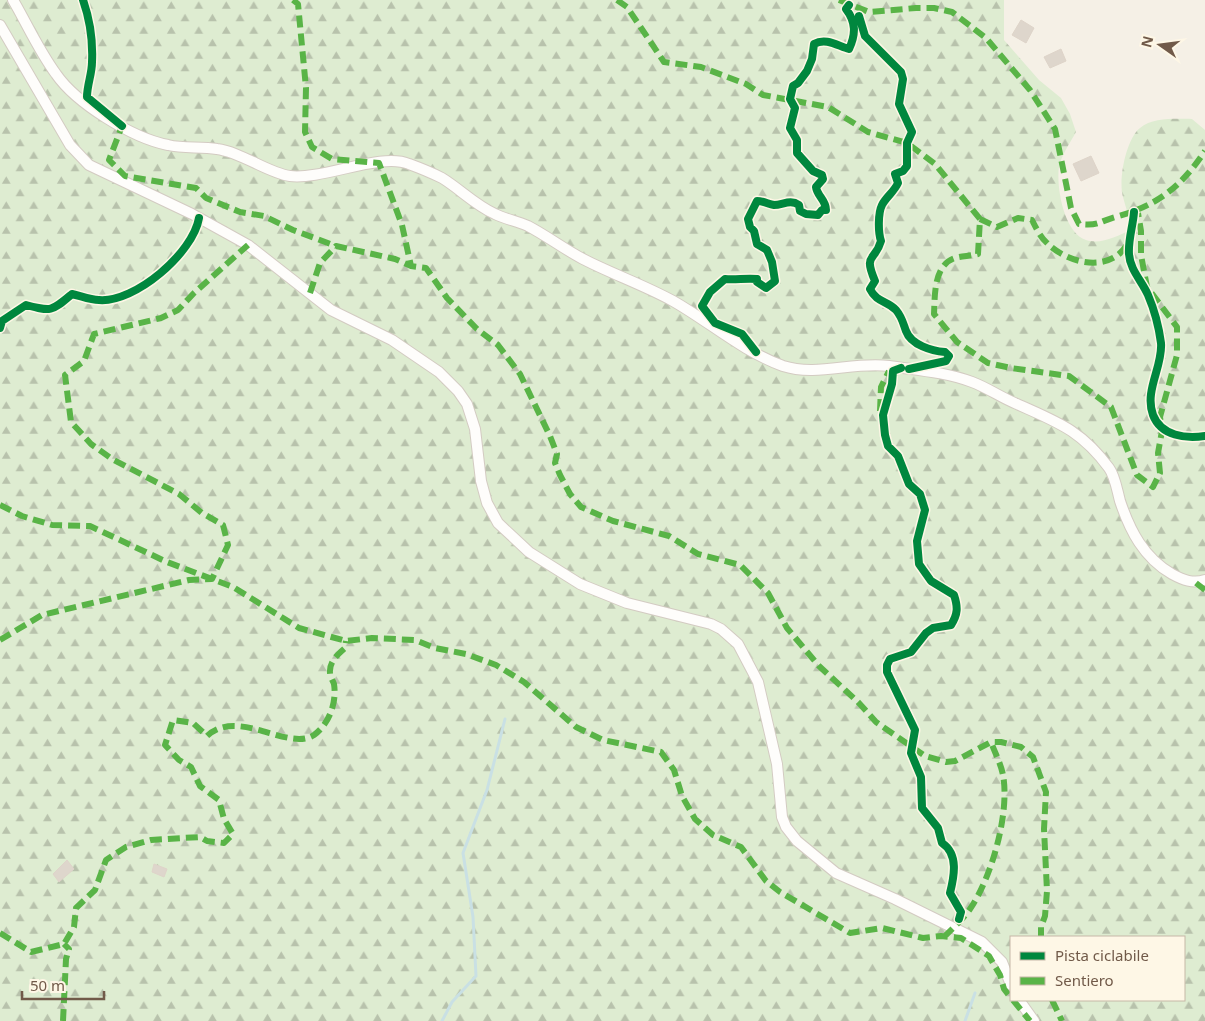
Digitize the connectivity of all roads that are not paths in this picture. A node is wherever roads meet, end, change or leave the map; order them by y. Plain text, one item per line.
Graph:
1 (13, 0) edge
2 (0, 25) edge
3 (1205, 580) edge
4 (1010, 982) edge
5 (1020, 1001) edge
6 (1034, 1021) edge

1 - 3 street
2 - 4 street
5 - 6 street

